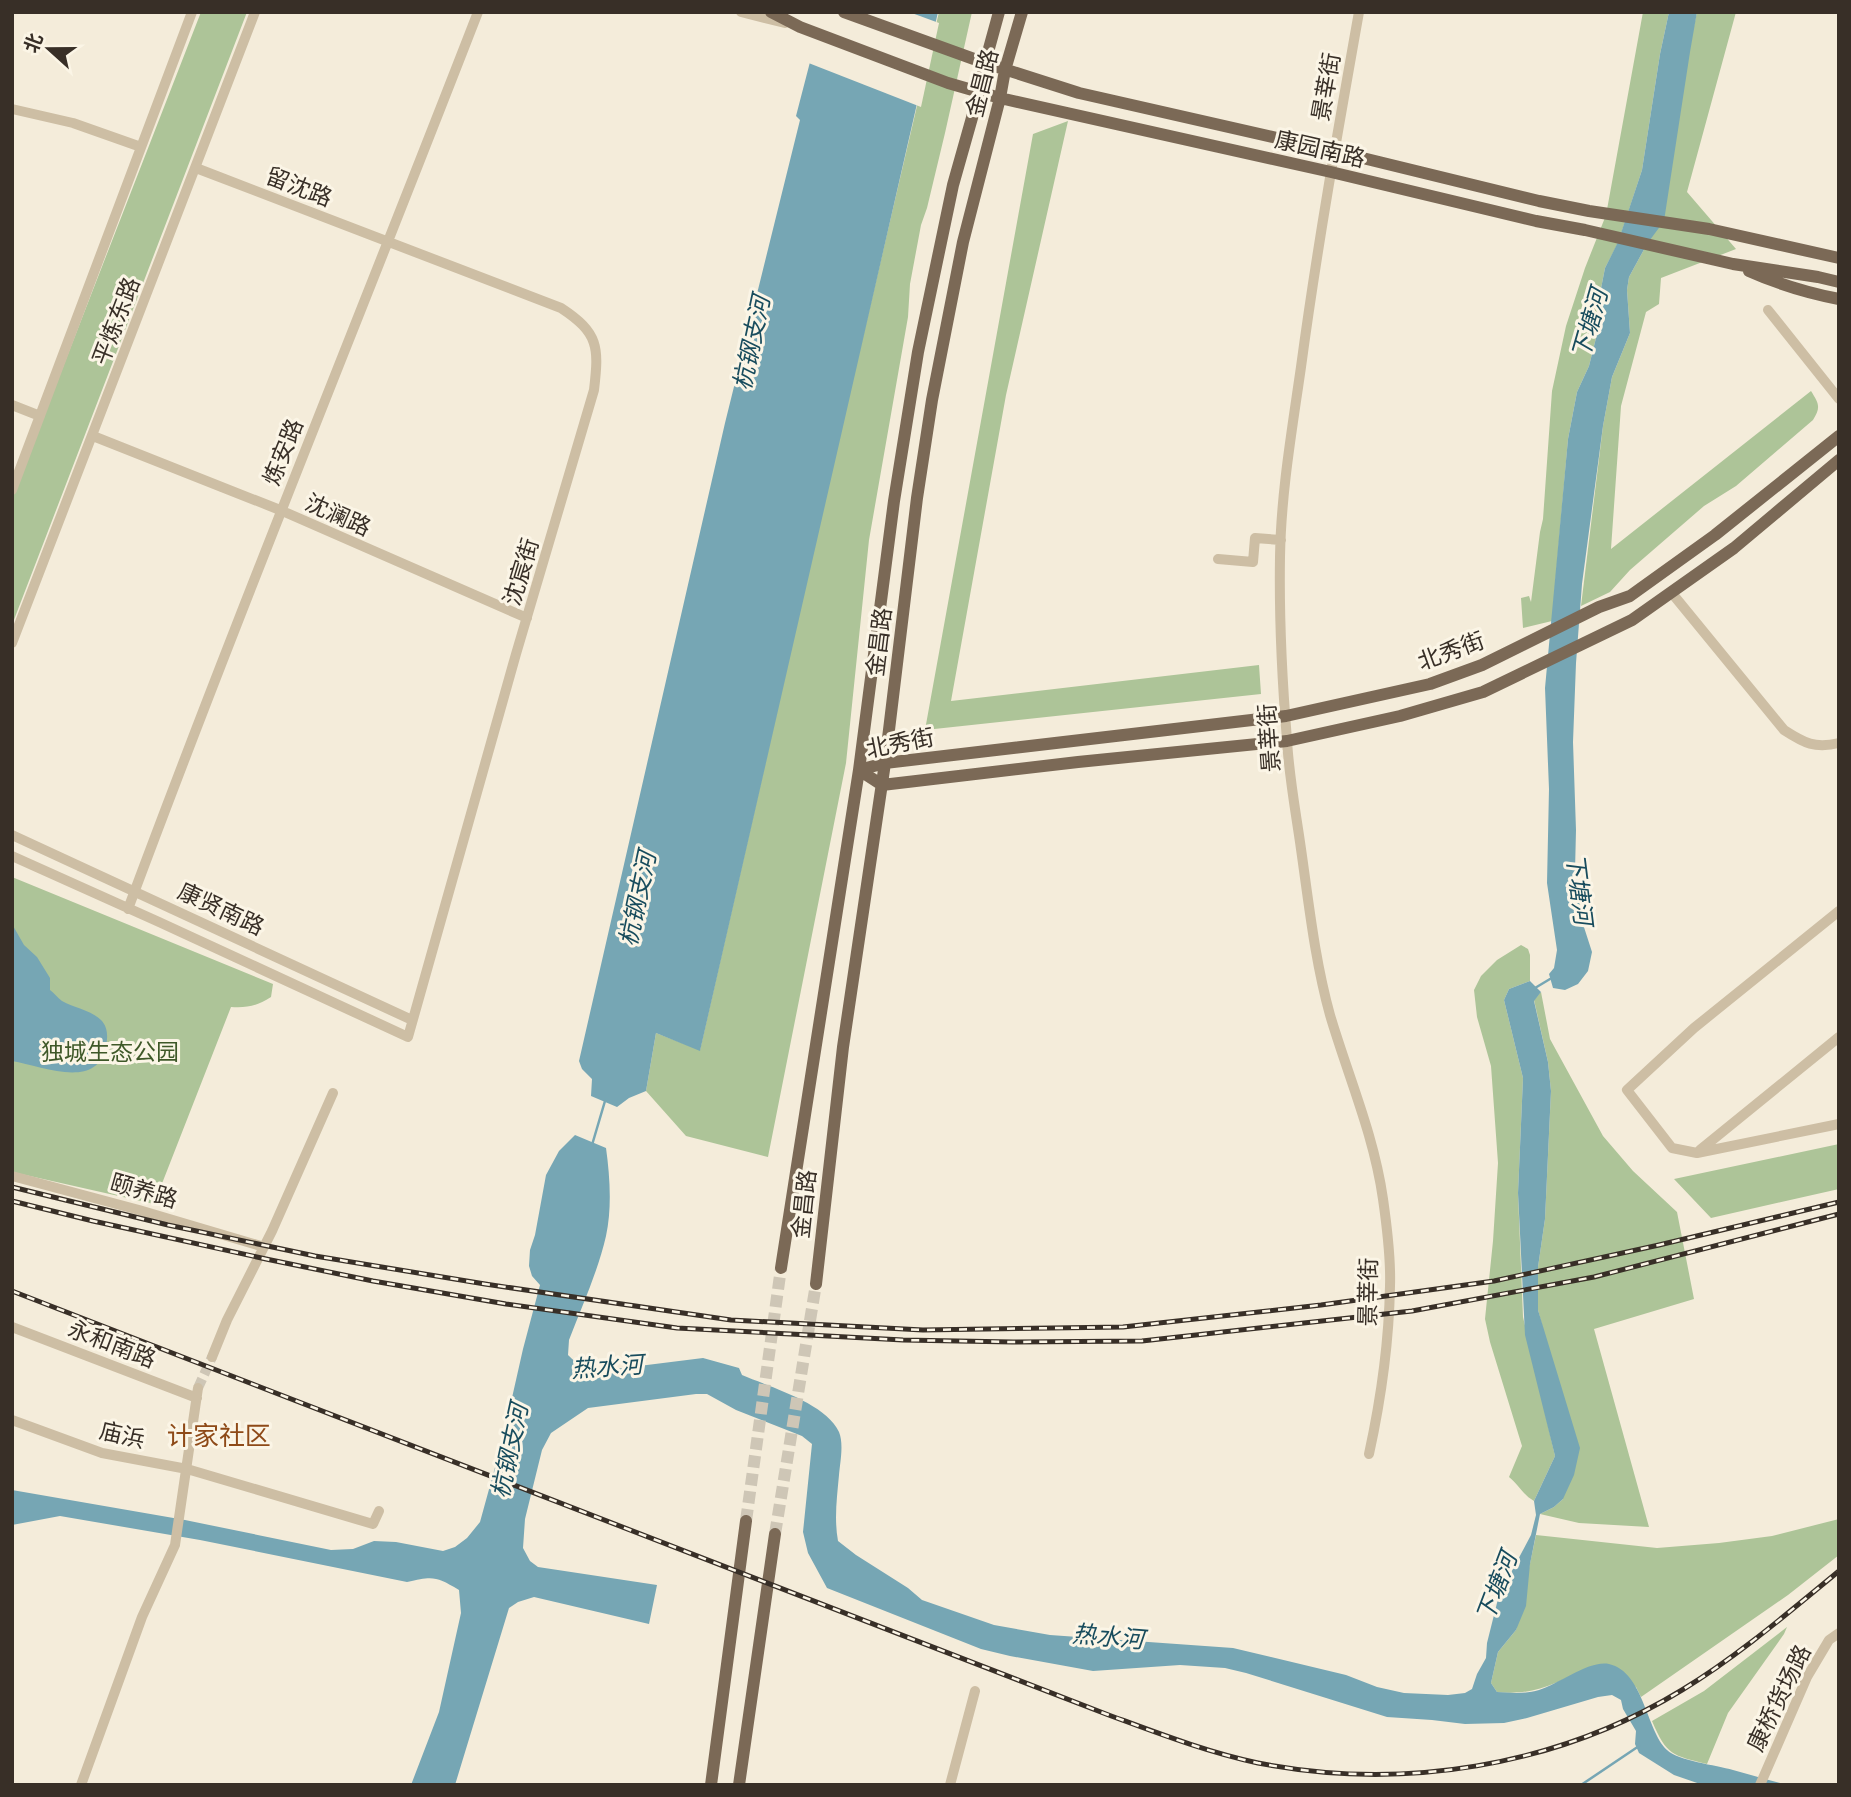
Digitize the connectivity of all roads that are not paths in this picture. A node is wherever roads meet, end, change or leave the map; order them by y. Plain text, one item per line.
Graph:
1 (192, 12) edge
2 (255, 12) edge
3 (478, 12) edge
4 (741, 12) edge
5 (771, 12) edge
6 (844, 12) edge
7 (999, 12) edge
8 (1022, 12) edge
9 (1359, 12) edge
10 (800, 27) junction
11 (985, 63) junction
12 (1005, 70) junction
13 (979, 93) junction
14 (1000, 98) junction
15 (12, 109) edge
16 (141, 147) junction
17 (1334, 151) junction
18 (196, 168) junction
19 (1331, 172) junction
20 (389, 241) junction
21 (1839, 258) edge
22 (1733, 264) junction
23 (1839, 282) edge
24 (1839, 299) edge
25 (1768, 310) dead end
26 (1839, 399) edge
27 (12, 405) edge
28 (40, 416) junction
29 (93, 436) junction
30 (1839, 436) edge
31 (1839, 460) edge
32 (12, 490) edge
33 (280, 510) junction
34 (1281, 540) junction
35 (1218, 559) dead end
36 (1671, 593) junction
37 (527, 618) junction
38 (12, 643) edge
39 (1286, 716) junction
40 (1287, 741) junction
41 (1839, 743) edge
42 (885, 763) junction
43 (859, 770) junction
44 (882, 785) junction
45 (12, 835) edge
46 (12, 856) edge
47 (135, 891) junction
48 (128, 909) junction
49 (1839, 911) edge
50 (412, 1020) junction
51 (408, 1037) joint
52 (1839, 1037) edge
53 (332, 1093) dead end
54 (1839, 1124) edge
55 (1697, 1153) junction
56 (12, 1176) edge
57 (264, 1247) junction
58 (781, 1268) tunnel mouth
59 (816, 1284) tunnel mouth
60 (12, 1327) edge
61 (212, 1357) tunnel mouth
62 (12, 1420) edge
63 (1369, 1454) dead end
64 (187, 1469) junction
65 (379, 1511) dead end
66 (746, 1521) tunnel mouth
67 (775, 1534) tunnel mouth
68 (1839, 1633) edge
69 (975, 1691) dead end
70 (81, 1785) edge
71 (711, 1785) edge
72 (740, 1785) edge
73 (950, 1785) edge
74 (1760, 1785) edge

1 - 16 street, 平炼东路
2 - 18 street, 平炼东路
3 - 20 street, 炼安路
4 - 10 street, 康园南路
5 - 10 main road, 康园南路
6 - 11 main road, 康园南路
7 - 11 main road, 金昌路
8 - 12 main road, 金昌路
9 - 17 street, 景莘街
10 - 13 main road, 康园南路
11 - 12 main road, 康园南路
11 - 13 main road, 金昌路
12 - 14 main road, 金昌路
12 - 17 main road, 康园南路
13 - 14 main road, 康园南路
13 - 43 main road, 金昌路
14 - 19 main road, 康园南路
14 - 42 main road, 金昌路
15 - 16 street
16 - 28 street, 平炼东路
17 - 19 street, 景莘街
17 - 21 main road, 康园南路
18 - 20 street, 留沈路
18 - 29 street, 平炼东路
19 - 22 main road, 康园南路
19 - 34 street, 景莘街
20 - 33 street, 炼安路
20 - 37 street, 沈宸街
22 - 23 main road, 康园南路
22 - 24 main road
25 - 26 street
27 - 28 street
28 - 32 street, 平炼东路
29 - 33 street, 沈澜路
29 - 38 street, 平炼东路
30 - 39 main road, 北秀街
31 - 36 main road
33 - 37 street, 沈澜路
33 - 47 street, 炼安路
34 - 35 street
34 - 39 street, 景莘街
36 - 40 main road, 北秀街
36 - 41 street
37 - 50 street, 沈宸街
39 - 40 street, 景莘街
39 - 42 main road, 北秀街
40 - 44 main road, 北秀街
40 - 63 street, 景莘街
42 - 43 main road, 北秀街
42 - 44 main road, 金昌路
43 - 44 main road, 北秀街
43 - 58 main road, 金昌路
44 - 59 main road, 金昌路
45 - 47 street, 康贤南路
46 - 48 street, 康贤南路
47 - 48 street, 炼安路
47 - 50 street, 康贤南路
48 - 51 street, 康贤南路
49 - 55 street
50 - 51 street, 沈宸街
52 - 55 street
53 - 57 street
54 - 55 street
56 - 57 street, 颐养路
57 - 61 street
60 - 64 street, 永和南路
62 - 64 street, 庙浜
64 - 65 street, 庙浜
64 - 70 street
66 - 71 main road
67 - 72 main road
68 - 74 street, 康桥货场路
69 - 73 street

